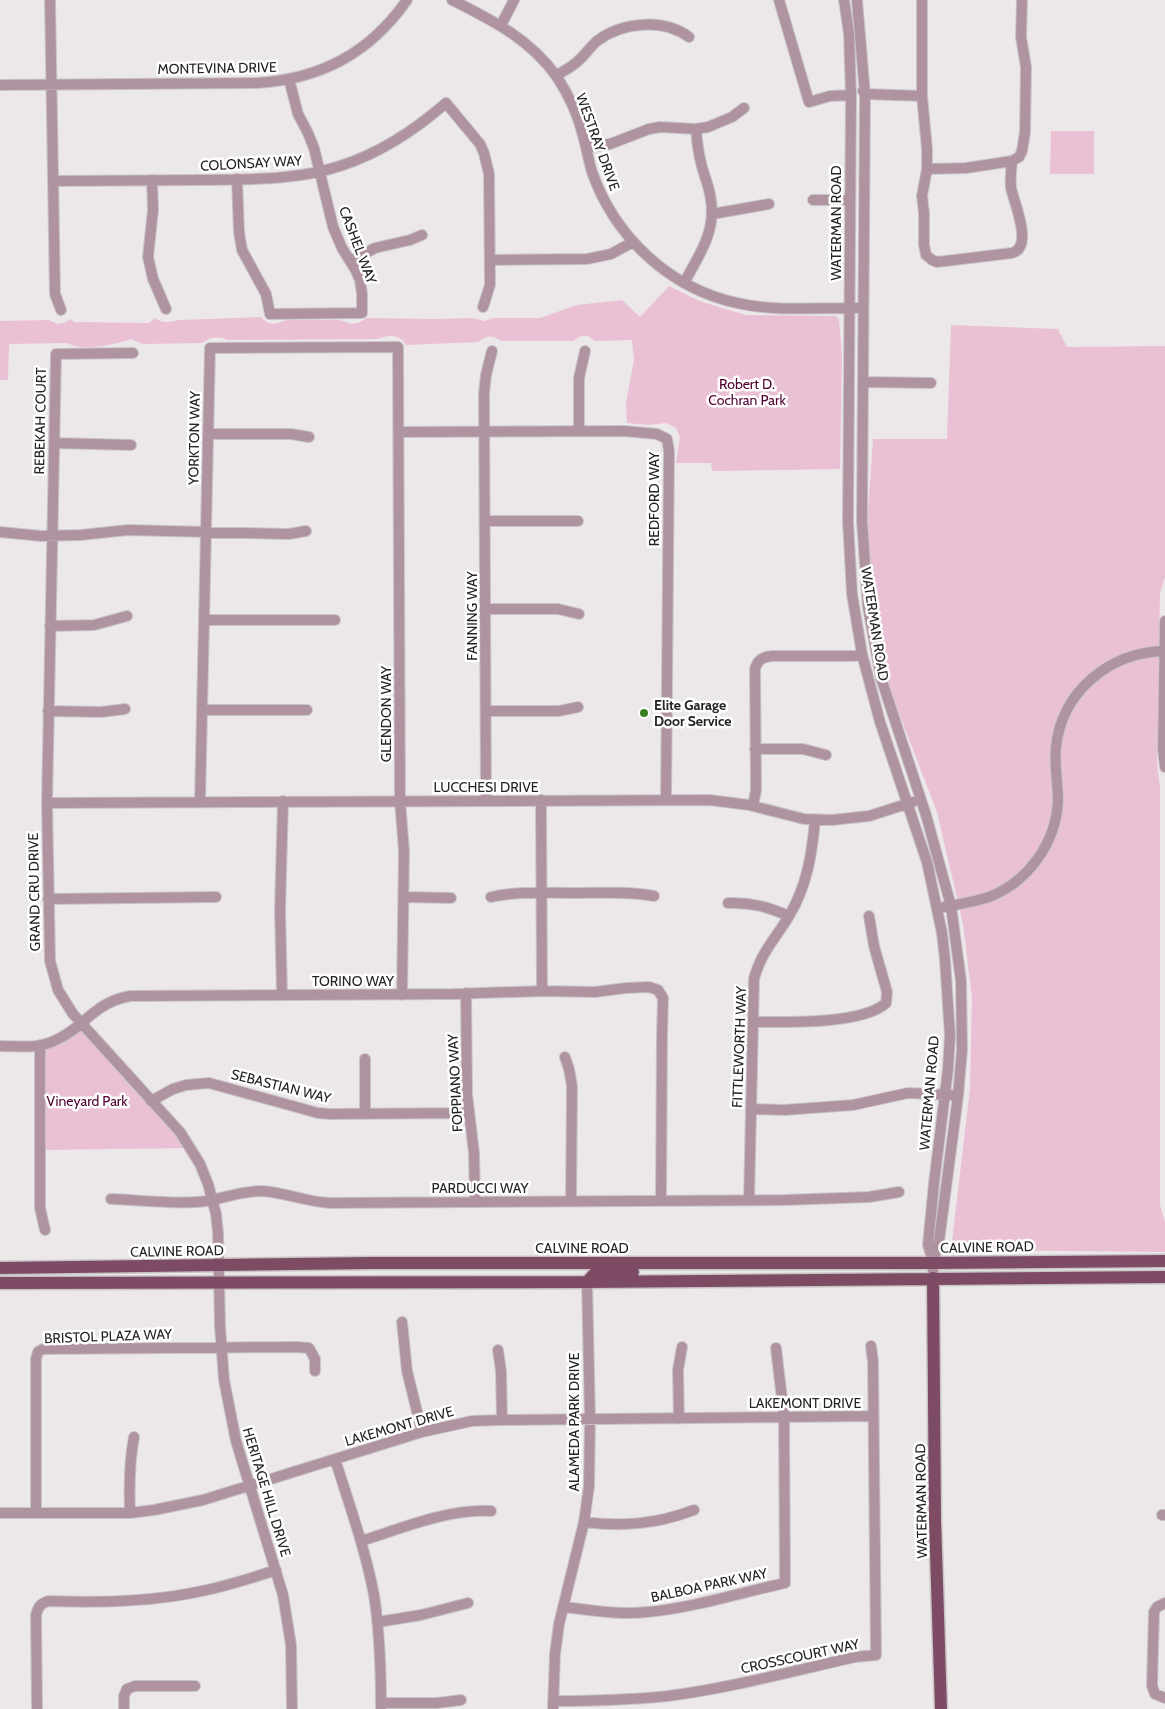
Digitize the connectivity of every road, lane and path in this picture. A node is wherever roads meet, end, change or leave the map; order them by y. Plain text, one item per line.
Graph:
1 (50, 0) edge
2 (407, 0) edge
3 (452, 0) edge
4 (514, 0) edge
5 (779, 0) edge
6 (857, 0) edge
7 (922, 0) edge
8 (1022, 0) edge
9 (844, 4) edge
10 (501, 25) junction
11 (689, 37) dead end
12 (556, 76) junction
13 (289, 79) junction
14 (52, 84) junction
15 (0, 85) edge
16 (866, 94) junction
17 (851, 95) junction
18 (922, 96) junction
19 (744, 108) dead end
20 (696, 129) junction
21 (586, 148) junction
22 (1012, 161) junction
23 (927, 169) junction
24 (319, 172) junction
25 (237, 179) junction
26 (152, 180) junction
27 (53, 181) junction
28 (813, 200) dead end
29 (850, 200) junction
30 (769, 204) dead end
31 (712, 214) junction
32 (422, 235) dead end
33 (633, 242) junction
34 (351, 260) junction
35 (490, 260) junction
36 (684, 283) junction
37 (483, 307) dead end
38 (166, 308) dead end
39 (851, 308) junction
40 (864, 308) junction
41 (61, 310) dead end
42 (492, 351) dead end
43 (585, 351) dead end
44 (133, 354) dead end
45 (864, 382) junction
46 (931, 383) dead end
47 (579, 431) junction
48 (399, 432) junction
49 (484, 432) junction
50 (208, 434) junction
51 (309, 437) dead end
52 (54, 443) junction
53 (131, 445) dead end
54 (578, 520) dead end
55 (485, 521) junction
56 (306, 531) dead end
57 (0, 532) edge
58 (206, 532) junction
59 (51, 536) junction
60 (485, 609) junction
61 (579, 614) dead end
62 (127, 616) dead end
63 (204, 620) junction
64 (335, 620) dead end
65 (1165, 621) edge
66 (50, 626) junction
67 (1164, 651) edge
68 (862, 654) junction
69 (578, 707) dead end
70 (125, 710) dead end
71 (202, 710) junction
72 (307, 710) dead end
73 (48, 711) junction
74 (486, 711) junction
75 (755, 749) junction
76 (1164, 749) edge
77 (826, 755) dead end
78 (1165, 767) edge
79 (921, 799) junction
80 (541, 800) junction
81 (666, 800) junction
82 (283, 801) junction
83 (400, 801) junction
84 (486, 801) junction
85 (200, 802) junction
86 (47, 803) junction
87 (908, 804) junction
88 (753, 806) junction
89 (815, 820) junction
90 (541, 893) junction
91 (654, 896) dead end
92 (216, 897) dead end
93 (404, 897) junction
94 (490, 897) dead end
95 (451, 898) dead end
96 (48, 899) junction
97 (728, 903) dead end
98 (951, 906) junction
99 (937, 908) junction
100 (789, 916) junction
101 (869, 916) dead end
102 (542, 991) junction
103 (466, 993) junction
104 (282, 995) junction
105 (402, 995) junction
106 (753, 1022) junction
107 (80, 1024) junction
108 (40, 1045) junction
109 (0, 1046) edge
110 (565, 1057) dead end
111 (365, 1059) dead end
112 (946, 1094) junction
113 (958, 1096) junction
114 (151, 1101) junction
115 (751, 1109) junction
116 (468, 1113) junction
117 (366, 1114) junction
118 (899, 1192) dead end
119 (111, 1199) dead end
120 (213, 1199) junction
121 (749, 1200) junction
122 (571, 1201) junction
123 (661, 1201) junction
124 (475, 1202) junction
125 (46, 1230) dead end
126 (1165, 1261) edge
127 (696, 1263) junction
128 (933, 1263) junction
129 (319, 1264) junction
130 (219, 1265) junction
131 (0, 1268) edge
132 (1165, 1276) edge
133 (933, 1278) junction
134 (587, 1282) junction
135 (0, 1283) edge
136 (112, 1283) junction
137 (218, 1283) junction
138 (402, 1322) dead end
139 (871, 1346) dead end
140 (221, 1347) junction
141 (682, 1347) dead end
142 (776, 1348) dead end
143 (498, 1350) dead end
144 (316, 1371) dead end
145 (784, 1416) junction
146 (873, 1416) junction
147 (590, 1419) junction
148 (679, 1419) junction
149 (502, 1420) junction
150 (422, 1432) junction
151 (134, 1437) dead end
152 (335, 1459) junction
153 (250, 1486) junction
154 (694, 1510) dead end
155 (491, 1511) dead end
156 (130, 1512) junction
157 (0, 1513) edge
158 (36, 1513) junction
159 (584, 1522) junction
160 (361, 1541) junction
161 (276, 1570) junction
162 (468, 1603) dead end
163 (1165, 1603) edge
164 (563, 1606) junction
165 (378, 1622) junction
166 (195, 1686) dead end
167 (1165, 1698) edge
168 (460, 1700) dead end
169 (553, 1705) edge
170 (381, 1706) edge
171 (37, 1709) edge
172 (124, 1709) edge
173 (292, 1709) edge
174 (941, 1709) edge

1 - 14 street
2 - 13 street, MONTEVINA DRIVE
3 - 10 street, WESTRAY DRIVE
4 - 10 street
5 - 17 street
6 - 16 street, WATERMAN ROAD
7 - 18 street
8 - 22 street
9 - 16 street, WATERMAN ROAD
9 - 17 street, WATERMAN ROAD
10 - 12 street, WESTRAY DRIVE
11 - 12 street
12 - 21 street, WESTRAY DRIVE
13 - 14 street, MONTEVINA DRIVE
13 - 24 street, CASHEL WAY
14 - 15 street, MONTEVINA DRIVE
14 - 27 street
16 - 18 street
16 - 40 street, WATERMAN ROAD
17 - 29 street, WATERMAN ROAD
18 - 23 street
19 - 20 street
20 - 21 street
20 - 31 street
21 - 33 street, WESTRAY DRIVE
22 - 23 street
22 - 23 street
24 - 25 street, COLONSAY WAY
24 - 34 street, CASHEL WAY
24 - 35 street, COLONSAY WAY
25 - 26 street, COLONSAY WAY
25 - 34 street, CASHEL WAY
26 - 27 street, COLONSAY WAY
26 - 38 street
27 - 41 street
28 - 29 street
29 - 39 street, WATERMAN ROAD
30 - 31 street
31 - 36 street
32 - 34 street
33 - 35 street
33 - 36 street, WESTRAY DRIVE
35 - 37 street
36 - 39 street, WESTRAY DRIVE
39 - 40 street, WESTRAY DRIVE
39 - 68 street, WATERMAN ROAD
40 - 45 street, WATERMAN ROAD
42 - 49 street, FANNING WAY
43 - 47 street
44 - 52 street, REBEKAH COURT
45 - 46 street
45 - 79 street, WATERMAN ROAD
47 - 49 street, REDFORD WAY
47 - 81 street, REDFORD WAY
48 - 49 street, REDFORD WAY
48 - 50 street, YORKTON WAY
48 - 83 street, GLENDON WAY
49 - 55 street, FANNING WAY
50 - 51 street
50 - 58 street, YORKTON WAY
52 - 53 street
52 - 59 street, REBEKAH COURT
54 - 55 street
55 - 60 street, FANNING WAY
56 - 58 street
57 - 59 street
58 - 59 street
58 - 63 street, YORKTON WAY
59 - 66 street, GRAND CRU DRIVE
60 - 61 street
60 - 74 street, FANNING WAY
62 - 66 street
63 - 64 street
63 - 71 street, YORKTON WAY
65 - 67 street
66 - 73 street, GRAND CRU DRIVE
67 - 76 street
67 - 98 street
68 - 75 street
68 - 87 street, WATERMAN ROAD
69 - 74 street
70 - 73 street
71 - 72 street
71 - 85 street, YORKTON WAY
73 - 86 street, GRAND CRU DRIVE
74 - 84 street, FANNING WAY
75 - 77 street
75 - 88 street
76 - 78 street
79 - 87 street, LUCCHESI DRIVE
79 - 98 street, WATERMAN ROAD
80 - 81 street, LUCCHESI DRIVE
80 - 84 street, LUCCHESI DRIVE
80 - 90 street
81 - 88 street, LUCCHESI DRIVE
82 - 83 street, LUCCHESI DRIVE
82 - 85 street, LUCCHESI DRIVE
82 - 104 street
83 - 84 street, LUCCHESI DRIVE
83 - 93 street, GLENDON WAY
85 - 86 street, LUCCHESI DRIVE
86 - 96 street, GRAND CRU DRIVE
87 - 89 street, LUCCHESI DRIVE
87 - 99 street, WATERMAN ROAD
88 - 89 street, LUCCHESI DRIVE
89 - 100 street, FITTLEWORTH WAY
90 - 91 street
90 - 94 street
90 - 102 street
92 - 96 street
93 - 95 street
93 - 105 street, GLENDON WAY
96 - 107 street, GRAND CRU DRIVE
97 - 100 street
98 - 99 street
98 - 113 street, WATERMAN ROAD
99 - 112 street, WATERMAN ROAD
100 - 106 street, FITTLEWORTH WAY
101 - 106 street
102 - 103 street, TORINO WAY
102 - 123 street, TORINO WAY
103 - 105 street, TORINO WAY
103 - 116 street, FOPPIANO WAY
104 - 105 street, TORINO WAY
104 - 107 street, TORINO WAY
106 - 115 street, FITTLEWORTH WAY
107 - 108 street, TORINO WAY
107 - 114 street, GRAND CRU DRIVE
108 - 109 street, TORINO WAY
108 - 125 street
110 - 122 street
111 - 117 street
112 - 113 street
112 - 115 street
112 - 128 street, WATERMAN ROAD
113 - 128 street, WATERMAN ROAD
114 - 117 street, SEBASTIAN WAY
114 - 120 street, GRAND CRU DRIVE
115 - 121 street, FITTLEWORTH WAY
116 - 117 street, SEBASTIAN WAY
116 - 124 street, FOPPIANO WAY
118 - 121 street, PARDUCCI WAY
119 - 120 street, PARDUCCI WAY
120 - 124 street, PARDUCCI WAY
120 - 130 street, GRAND CRU DRIVE
121 - 123 street, PARDUCCI WAY
122 - 123 street, PARDUCCI WAY
122 - 124 street, PARDUCCI WAY
126 - 128 main road, CALVINE ROAD
127 - 128 main road, CALVINE ROAD
127 - 129 main road, CALVINE ROAD
127 - 134 main road
128 - 133 street, WATERMAN ROAD
129 - 130 main road, CALVINE ROAD
129 - 137 main road
130 - 131 main road, CALVINE ROAD
130 - 136 main road
130 - 137 street, GRAND CRU DRIVE
132 - 133 main road
133 - 134 main road
133 - 174 main road, WATERMAN ROAD
134 - 137 main road
134 - 147 street, ALAMEDA PARK DRIVE
135 - 136 main road
136 - 137 main road
137 - 140 street, HERITAGE HILL DRIVE
138 - 150 street
139 - 146 street
140 - 144 street
140 - 153 street, HERITAGE HILL DRIVE
140 - 158 street, BRISTOL PLAZA WAY
141 - 148 street
142 - 145 street
143 - 149 street
145 - 146 street, LAKEMONT DRIVE
145 - 148 street, LAKEMONT DRIVE
145 - 164 street, BALBOA PARK WAY
146 - 169 street, CROSSCOURT WAY
147 - 148 street, LAKEMONT DRIVE
147 - 149 street, LAKEMONT DRIVE
147 - 159 street, ALAMEDA PARK DRIVE
149 - 150 street, LAKEMONT DRIVE
150 - 152 street, LAKEMONT DRIVE
151 - 156 street
152 - 153 street, LAKEMONT DRIVE
152 - 160 street
153 - 156 street, LAKEMONT DRIVE
153 - 161 street, HERITAGE HILL DRIVE
154 - 159 street
155 - 160 street
156 - 158 street, LAKEMONT DRIVE
157 - 158 street, LAKEMONT DRIVE
159 - 164 street, ALAMEDA PARK DRIVE
160 - 165 street
161 - 171 street
161 - 173 street, HERITAGE HILL DRIVE
162 - 165 street
163 - 167 street
164 - 169 street, ALAMEDA PARK DRIVE
165 - 170 street
166 - 172 street
168 - 170 street

